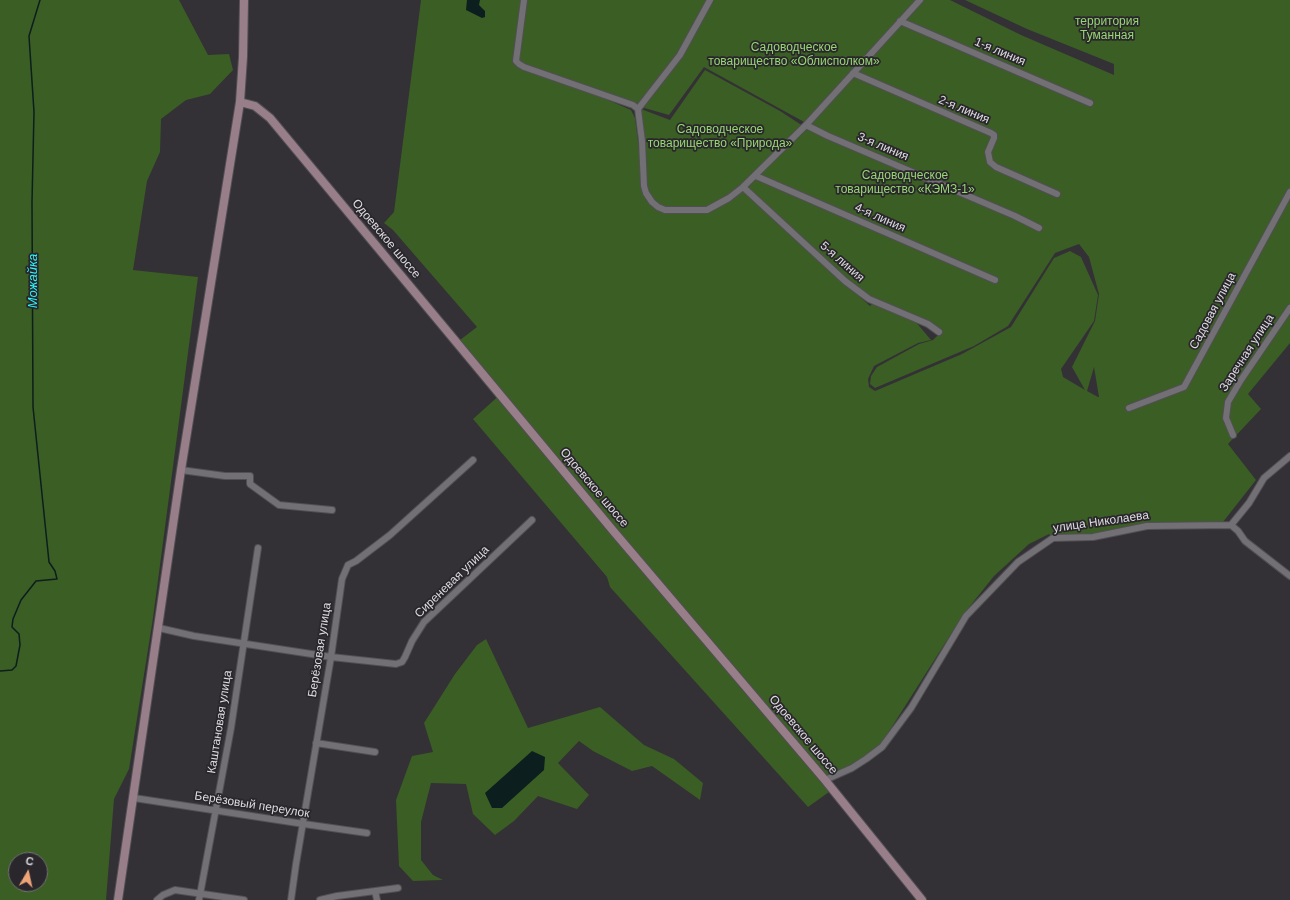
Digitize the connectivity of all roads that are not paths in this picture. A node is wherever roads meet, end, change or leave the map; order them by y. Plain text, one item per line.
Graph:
1 (244, 0) edge
2 (524, 0) edge
3 (710, 0) edge
4 (920, 0) edge
5 (900, 22) junction
6 (853, 73) junction
7 (240, 102) junction
8 (1090, 103) dead end
9 (638, 109) junction
10 (806, 125) junction
11 (756, 176) junction
12 (743, 187) junction
13 (1290, 192) edge
14 (1057, 194) dead end
15 (1039, 228) dead end
16 (995, 280) dead end
17 (1290, 308) edge
18 (939, 332) dead end
19 (1129, 408) dead end
20 (1233, 435) dead end
21 (1290, 456) edge
22 (473, 460) dead end
23 (181, 470) junction
24 (332, 510) dead end
25 (532, 520) dead end
26 (1231, 525) junction
27 (258, 548) dead end
28 (1290, 576) edge
29 (159, 628) junction
30 (244, 643) junction
31 (332, 657) junction
32 (316, 743) junction
33 (375, 752) dead end
34 (825, 780) junction
35 (134, 798) junction
36 (216, 811) junction
37 (304, 824) junction
38 (367, 833) dead end
39 (398, 888) dead end
40 (375, 891) junction
41 (201, 893) junction
42 (118, 900) edge
43 (157, 900) edge
44 (199, 900) edge
45 (244, 900) edge
46 (291, 900) edge
47 (320, 900) edge
48 (377, 900) edge
49 (922, 900) edge

1 - 7 main road
2 - 9 street
3 - 9 street
4 - 5 street
5 - 6 street
5 - 8 street, 1-я линия
6 - 10 street
6 - 14 street, 2-я линия
7 - 23 main road
7 - 34 main road, Одоевское шоссе
9 - 12 street
10 - 11 street
10 - 15 street, 3-я линия
11 - 12 street
11 - 16 street, 4-я линия
12 - 18 street, 5-я линия
13 - 19 street, Садовая улица
17 - 20 street, Заречная улица
21 - 26 street
22 - 31 street, Берёзовая улица
23 - 24 street
23 - 29 main road
25 - 31 street, Сиреневая улица
26 - 28 street
26 - 34 street, улица Николаева
27 - 30 street, Каштановая улица
29 - 30 street, Сиреневая улица
29 - 35 main road
30 - 31 street, Сиреневая улица
30 - 36 street, Каштановая улица
31 - 32 street, Берёзовая улица
32 - 33 street
32 - 37 street, Берёзовая улица
34 - 49 main road, Одоевское шоссе
35 - 36 street, Берёзовый переулок
35 - 42 main road
36 - 37 street, Берёзовый переулок
36 - 41 street, Каштановая улица
37 - 38 street, Берёзовый переулок
37 - 46 street, Берёзовая улица
39 - 40 street
40 - 47 street
40 - 48 street
41 - 43 street
41 - 44 street, Каштановая улица
41 - 45 street

